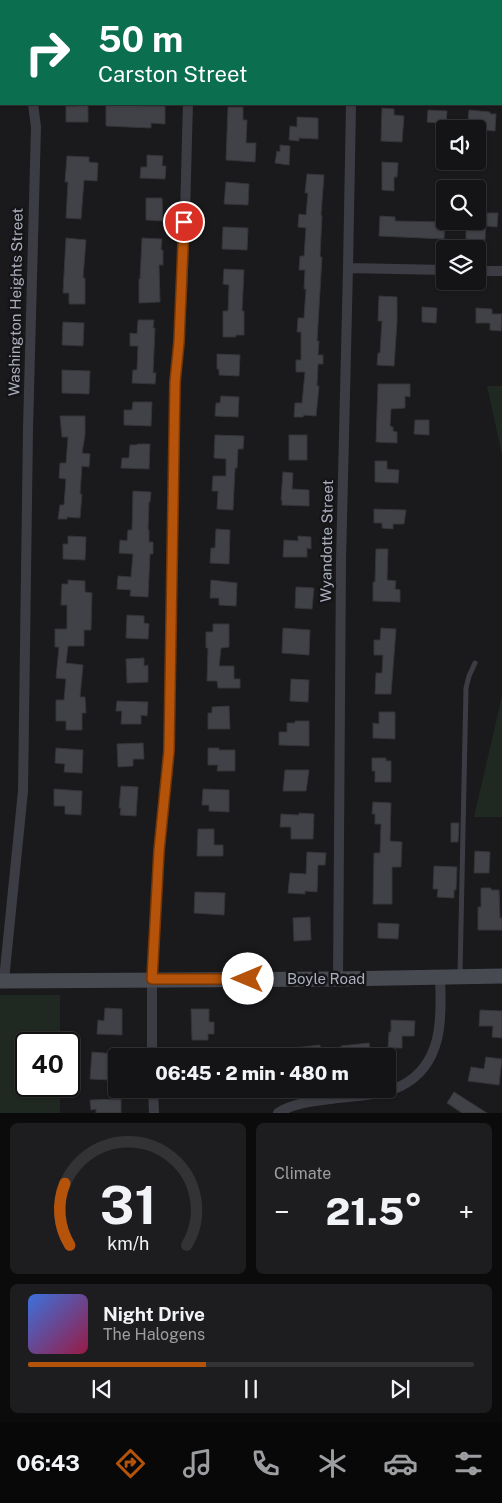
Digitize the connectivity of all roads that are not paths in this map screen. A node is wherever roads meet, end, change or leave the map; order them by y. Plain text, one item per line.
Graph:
1 (33, 105) edge
2 (188, 105) edge
3 (351, 105) edge
4 (348, 268) junction
5 (436, 270) edge
6 (486, 271) edge
7 (502, 272) edge
8 (475, 663) dead end
9 (502, 976) edge
10 (460, 977) junction
11 (440, 978) junction
12 (152, 979) junction
13 (338, 979) junction
14 (2, 980) edge
15 (152, 1048) edge
16 (153, 1098) edge
17 (154, 1113) edge
18 (278, 1113) edge

1 - 14 street, Washington Heights Street
2 - 12 street
3 - 4 street, Wyandotte Street
4 - 5 street
4 - 13 street, Wyandotte Street
6 - 7 street
8 - 10 lane
9 - 10 street, Boyle Road
10 - 11 street, Boyle Road
11 - 13 street, Boyle Road
11 - 18 street
12 - 13 street, Boyle Road
12 - 14 street, Boyle Road
12 - 15 street
16 - 17 street

